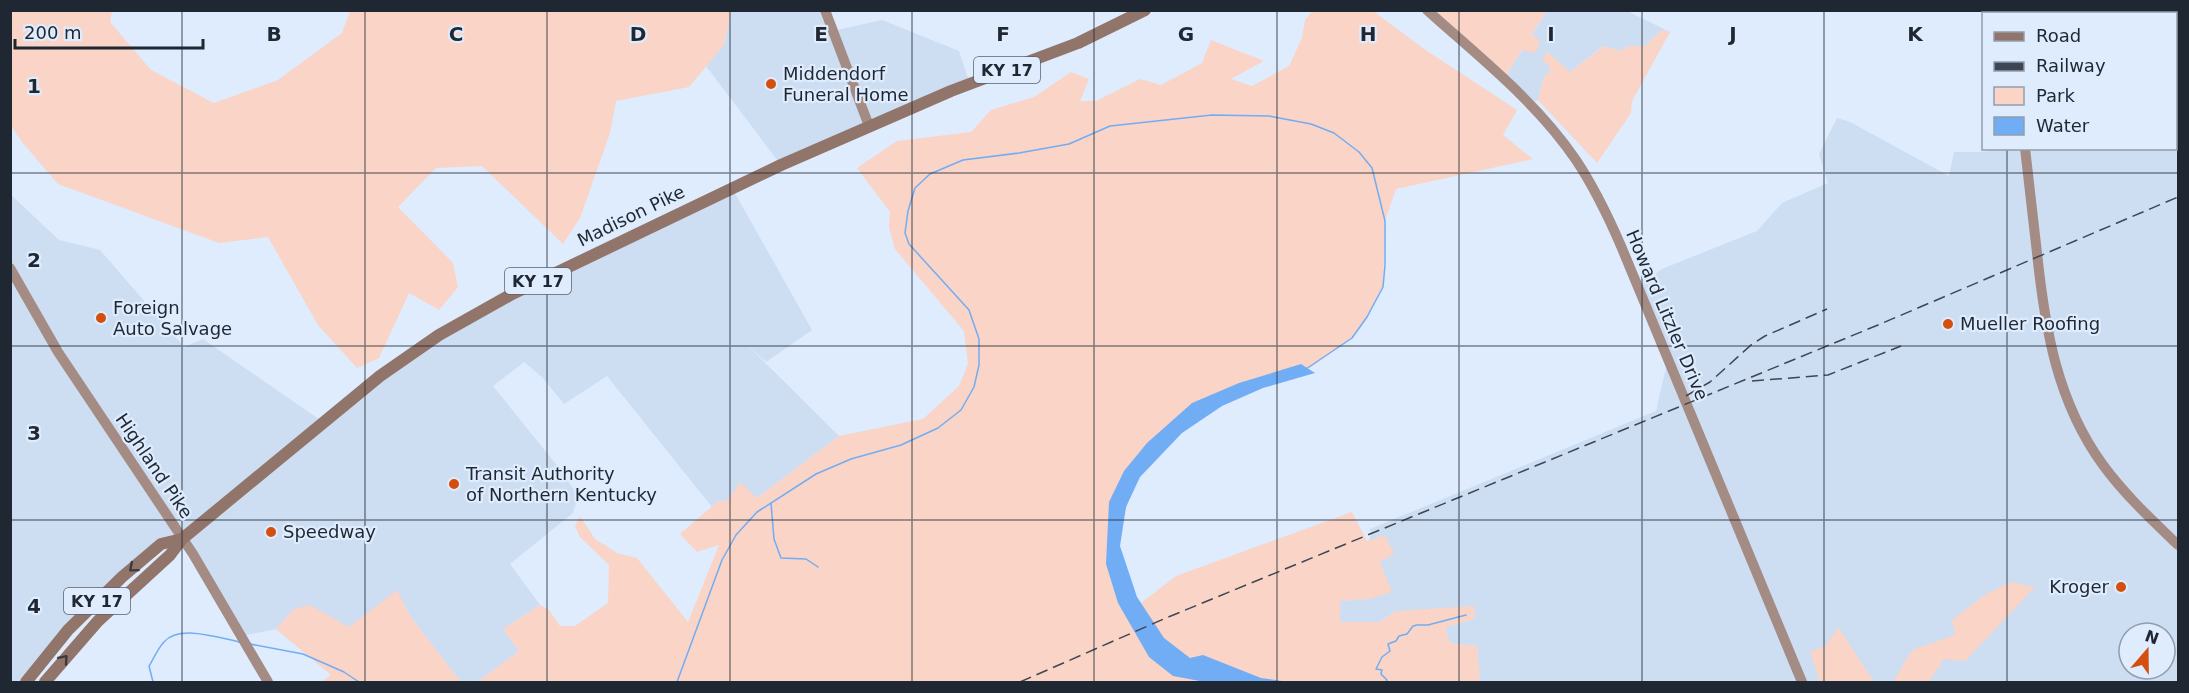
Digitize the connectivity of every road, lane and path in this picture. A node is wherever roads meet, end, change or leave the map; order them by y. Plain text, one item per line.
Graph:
1 (825, 10) edge
2 (1144, 10) edge
3 (1427, 10) edge
4 (869, 126) junction
5 (2025, 150) edge
6 (10, 268) edge
7 (182, 539) junction
8 (2178, 545) edge
9 (26, 682) edge
10 (45, 682) edge
11 (268, 682) edge
12 (1802, 682) edge

1 - 4 main road
2 - 4 main road, Madison Pike / KY 17
3 - 12 main road, Howard Litzler Drive
4 - 7 main road, Madison Pike / KY 17
5 - 8 main road
6 - 7 main road, Highland Pike
7 -> 9 main road, Madison Pike / KY 17
10 -> 7 main road, Madison Pike / KY 17
7 - 11 main road, Highland Pike

